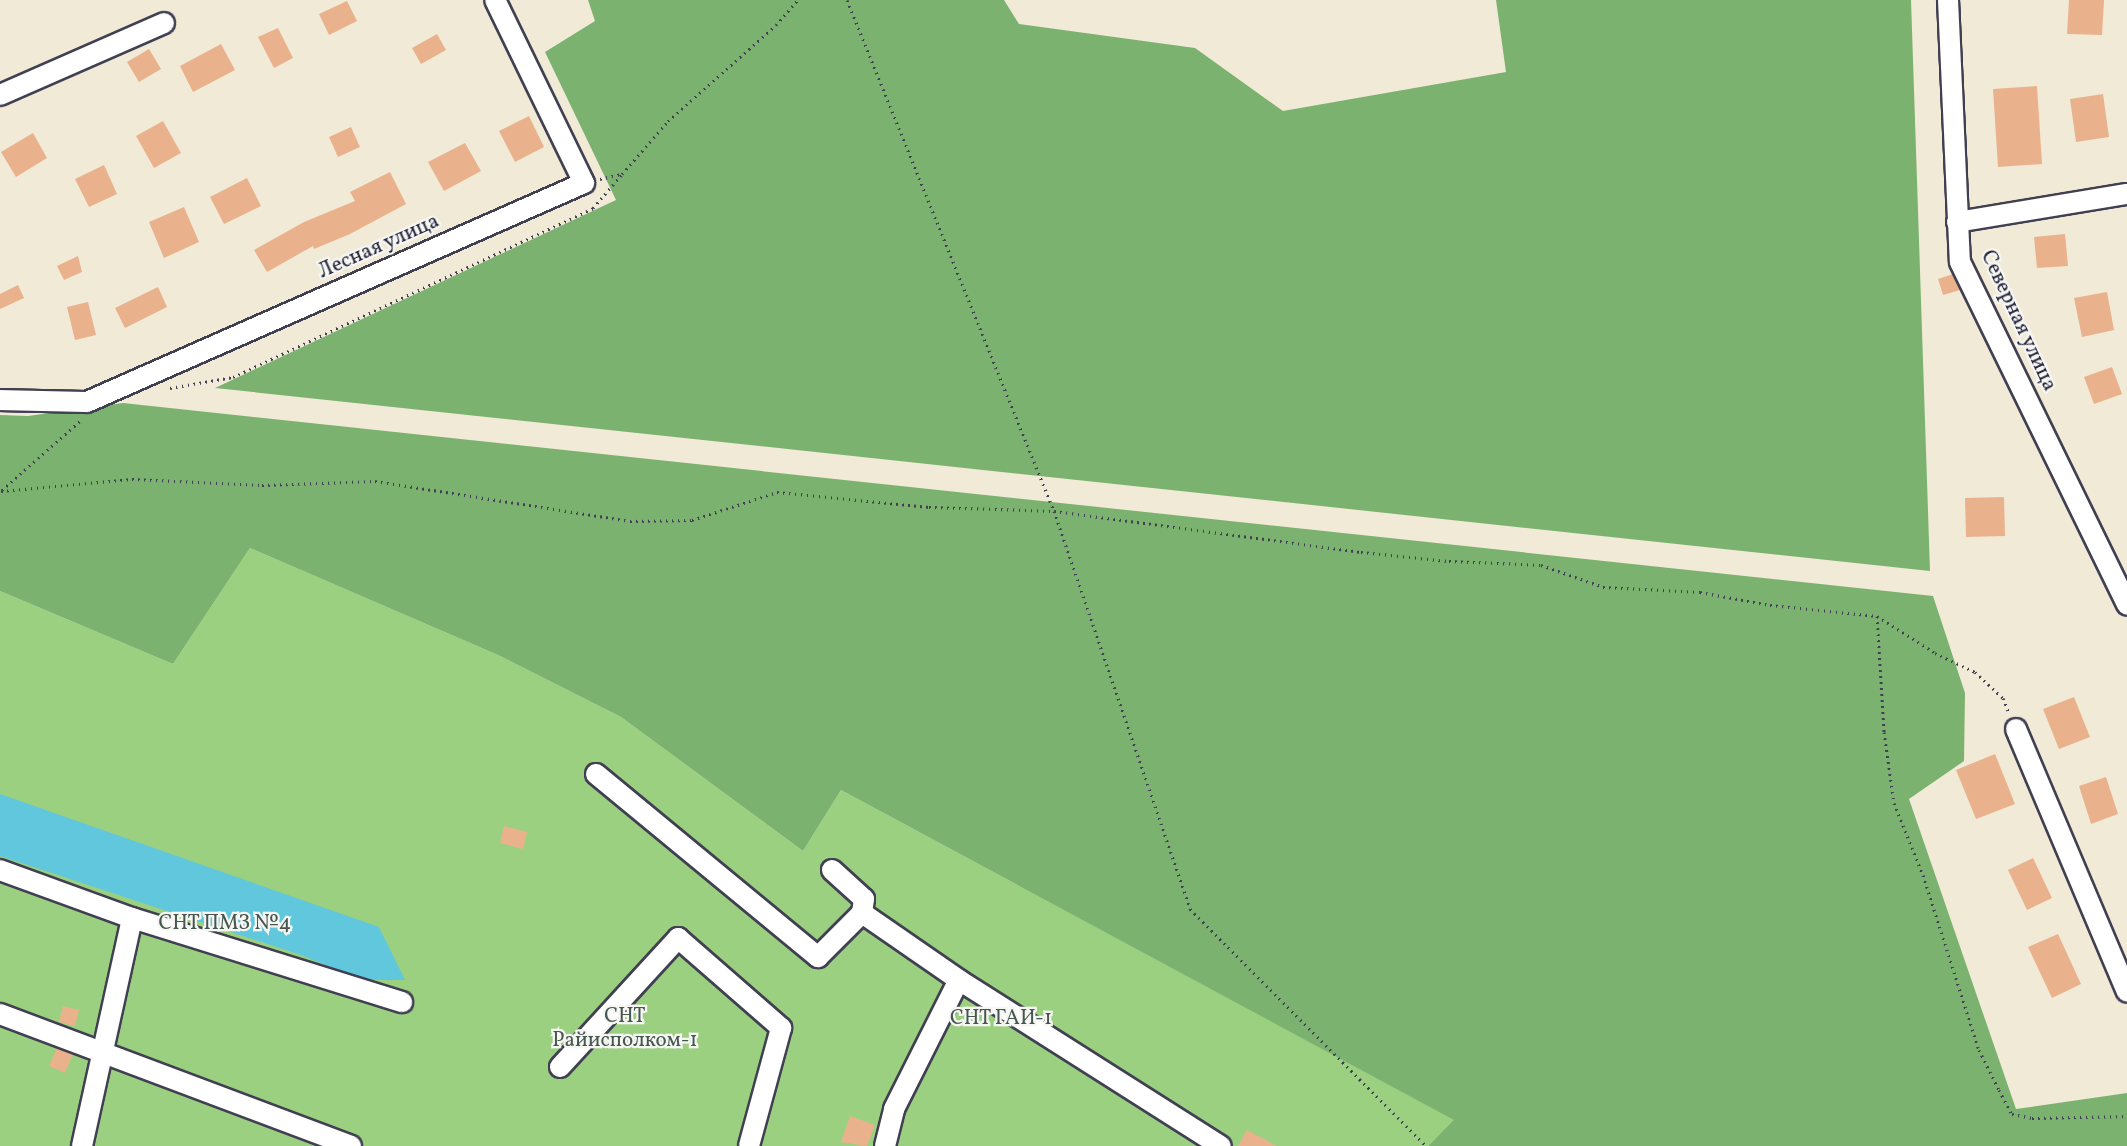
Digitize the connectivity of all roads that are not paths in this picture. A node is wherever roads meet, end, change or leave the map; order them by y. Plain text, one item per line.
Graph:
1 (495, 0) edge
2 (1948, 0) edge
3 (164, 23) dead end
4 (0, 95) edge
5 (2127, 194) edge
6 (1957, 222) junction
7 (0, 400) edge
8 (2127, 604) edge
9 (2016, 729) road end
10 (596, 774) dead end
11 (0, 870) edge
12 (832, 870) dead end
13 (862, 913) junction
14 (132, 918) junction
15 (959, 980) junction
16 (2127, 992) edge
17 (402, 1002) dead end
18 (0, 1014) edge
19 (103, 1051) junction
20 (560, 1067) dead end
21 (82, 1146) edge
22 (351, 1146) edge
23 (749, 1146) edge
24 (885, 1146) edge
25 (1221, 1146) edge

1 - 7 street, Лесная улица
2 - 6 street, Северная улица
3 - 4 street
5 - 6 street
6 - 8 street, Северная улица
9 - 16 street
10 - 13 street
11 - 14 street
12 - 13 street
13 - 15 street
14 - 17 street
14 - 19 street
15 - 24 street
15 - 25 street
18 - 19 street
19 - 21 street
19 - 22 street
20 - 23 street

